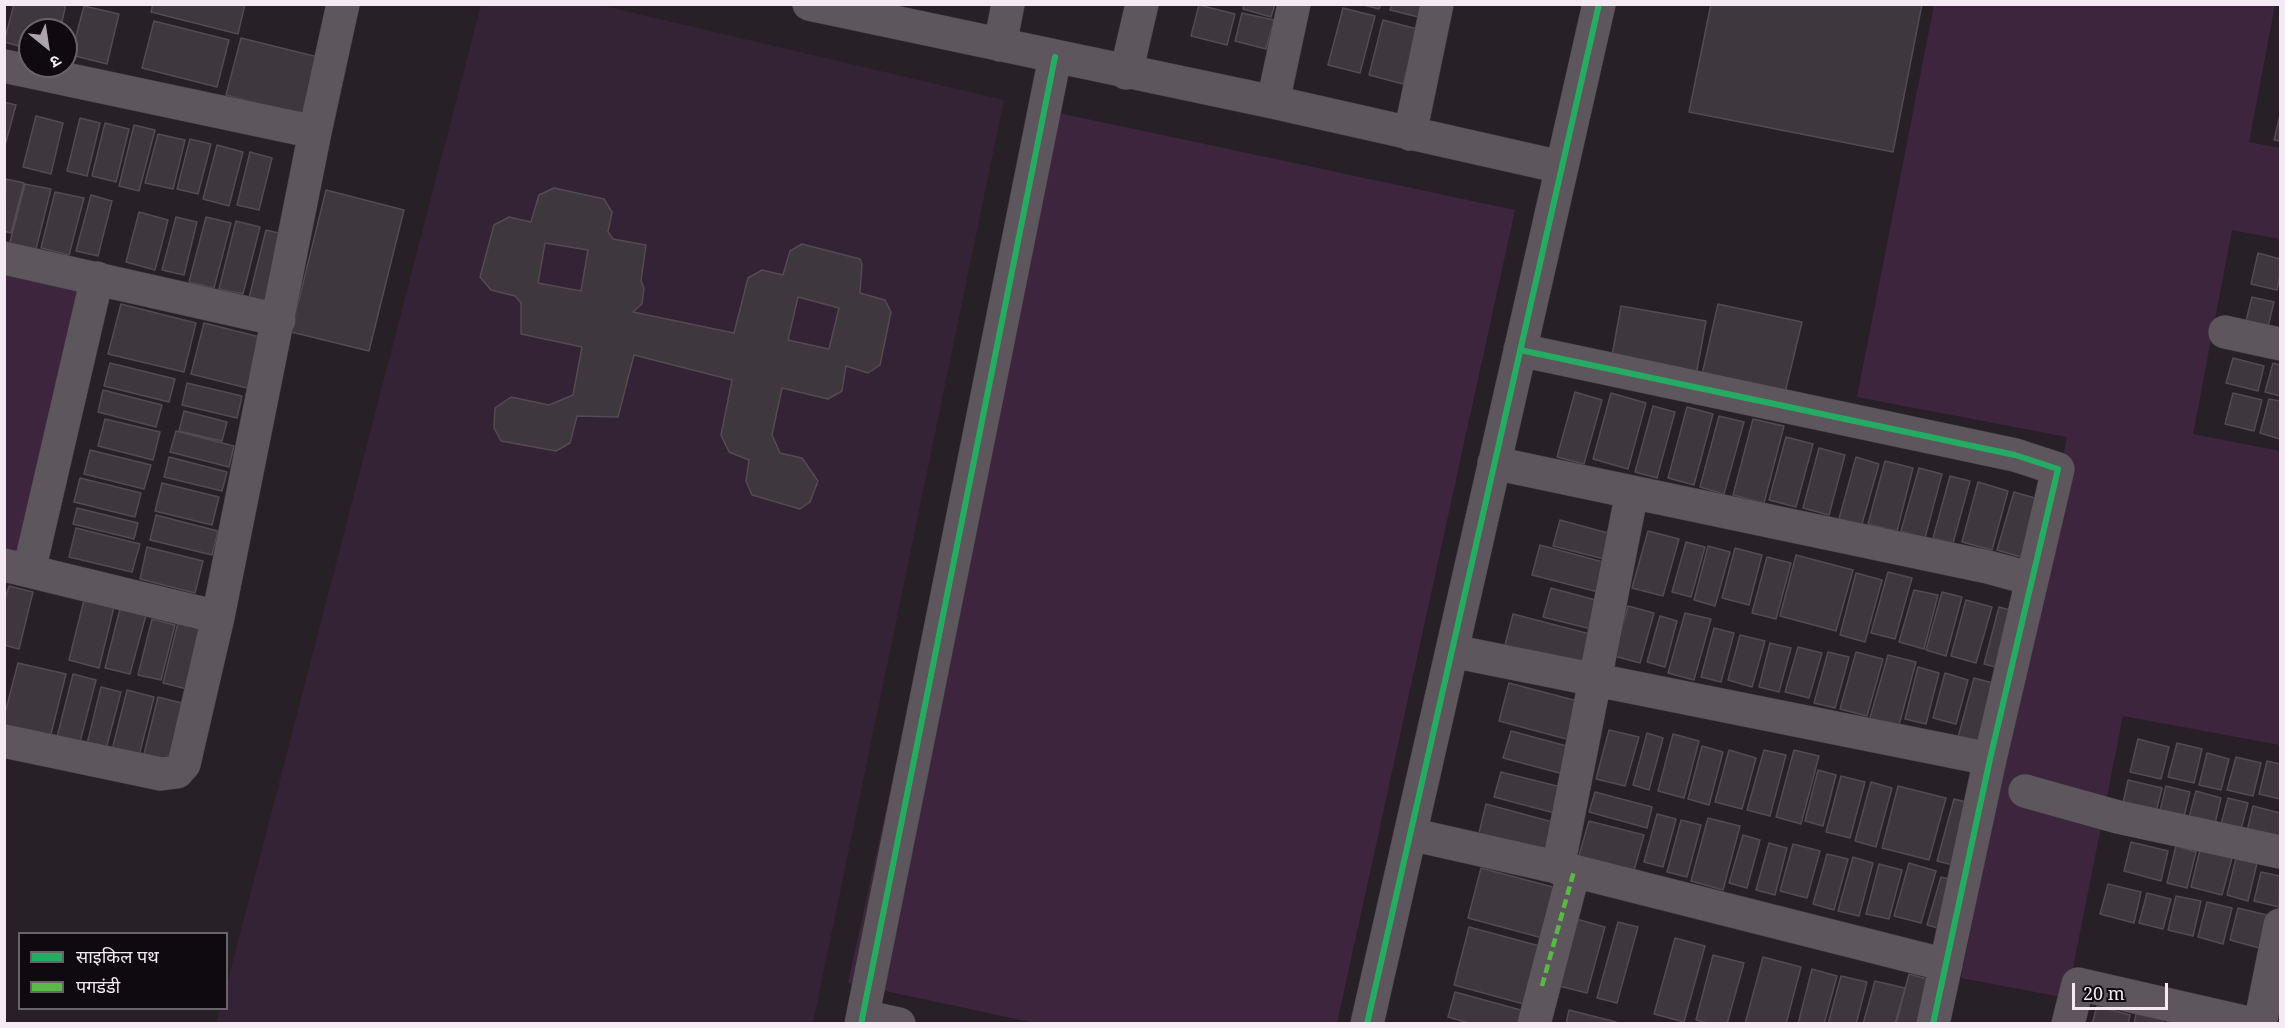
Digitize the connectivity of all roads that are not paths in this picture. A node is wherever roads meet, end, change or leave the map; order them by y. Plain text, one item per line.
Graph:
1 (343, 4) edge
2 (809, 4) edge
3 (1008, 4) edge
4 (1142, 4) edge
5 (1294, 4) edge
6 (1437, 4) edge
7 (1599, 4) edge
8 (1000, 45) junction
9 (1055, 57) junction
10 (4, 66) edge
11 (1126, 73) junction
12 (1272, 102) junction
13 (315, 132) junction
14 (1410, 134) junction
15 (1561, 167) junction
16 (4, 258) edge
17 (97, 278) junction
18 (279, 320) junction
19 (2225, 332) dead end
20 (2280, 344) edge
21 (1520, 350) junction
22 (1494, 463) junction
23 (1632, 492) junction
24 (17, 568) edge
25 (2032, 579) junction
26 (218, 617) junction
27 (1452, 651) junction
28 (1595, 680) junction
29 (4, 741) edge
30 (1990, 759) junction
31 (2025, 791) dead end
32 (1410, 834) junction
33 (2280, 852) edge
34 (1566, 870) junction
35 (2280, 925) edge
36 (1946, 965) junction
37 (2265, 1012) edge
38 (862, 1020) edge
39 (899, 1023) edge
40 (1367, 1023) edge
41 (1534, 1023) edge
42 (1933, 1023) edge
43 (2068, 1023) edge

1 - 13 street
2 - 8 street
3 - 8 street
4 - 11 street
5 - 12 street
6 - 14 street
7 - 15 street
8 - 9 street
9 - 11 street
9 - 38 street
10 - 13 street
11 - 12 street
12 - 14 street
13 - 18 street
14 - 15 street
15 - 21 street
16 - 17 street
17 - 18 street
17 - 24 street
18 - 26 street
19 - 20 street
21 - 22 street
21 - 25 street
22 - 23 street
22 - 27 street
23 - 25 street
23 - 28 street
24 - 26 street
25 - 30 street
26 - 29 street
27 - 28 street
27 - 32 street
28 - 30 street
28 - 34 street
30 - 36 street
31 - 33 street
32 - 34 street
32 - 40 street
34 - 36 street
34 - 41 street
35 - 37 street
36 - 42 street
37 - 43 street
38 - 39 street

